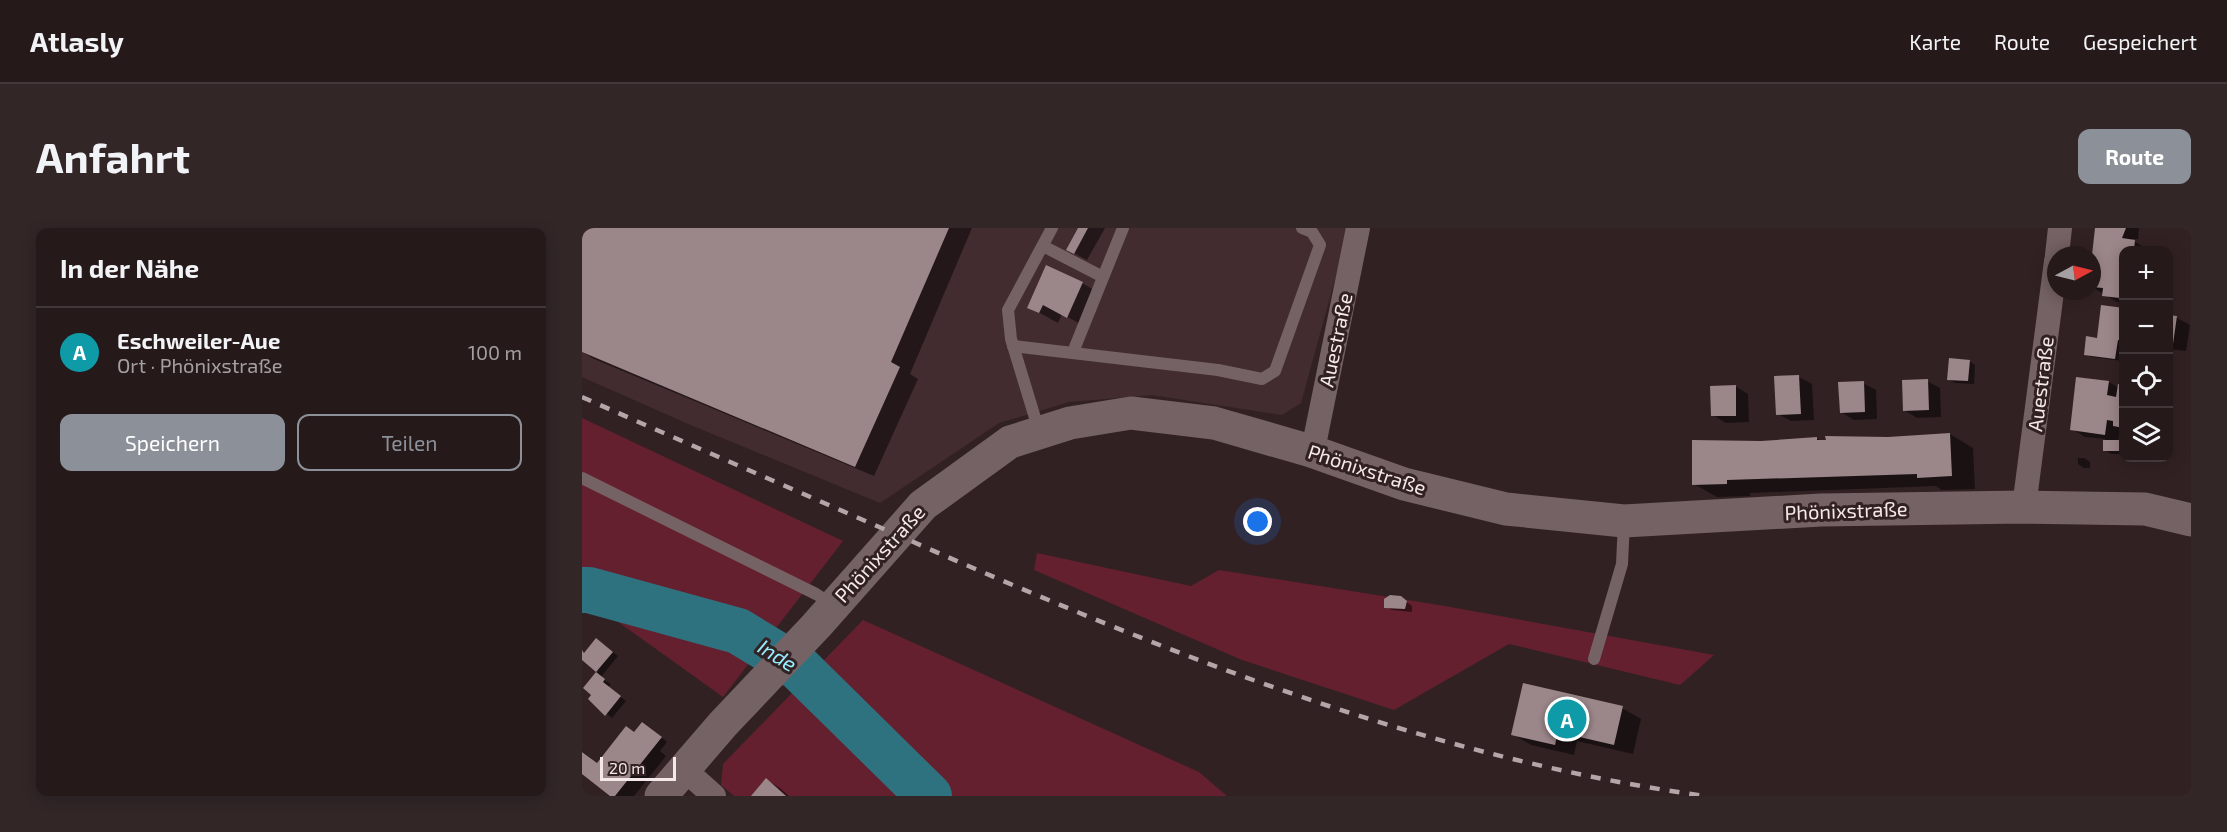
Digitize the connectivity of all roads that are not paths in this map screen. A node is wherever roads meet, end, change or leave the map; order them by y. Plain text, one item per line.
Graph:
1 (1052, 228) edge
2 (1123, 228) edge
3 (1302, 228) edge
4 (1358, 228) edge
5 (2060, 228) edge
6 (1043, 246) junction
7 (2058, 246) edge
8 (1103, 277) junction
9 (2051, 300) edge
10 (1013, 346) junction
11 (1073, 352) junction
12 (1040, 432) junction
13 (1311, 451) junction
14 (582, 478) edge
15 (2024, 507) junction
16 (1624, 520) junction
17 (2191, 520) edge
18 (824, 615) junction
19 (1594, 659) dead end
20 (685, 770) junction
21 (661, 796) edge
22 (714, 796) edge

1 - 6 lane
2 - 8 lane
3 - 11 lane
4 - 13 street, Auestraße
5 - 7 street
6 - 8 lane
6 - 10 lane
8 - 11 lane
9 - 15 street, Auestraße
10 - 11 lane
10 - 12 lane
12 - 13 main road, Phönixstraße
12 - 18 main road, Phönixstraße
13 - 16 main road, Phönixstraße
14 - 18 lane
15 - 16 main road, Phönixstraße
15 - 17 main road, Phönixstraße
16 - 19 lane
18 - 20 main road, Phönixstraße
20 - 21 main road, Phönixstraße
20 - 22 street

